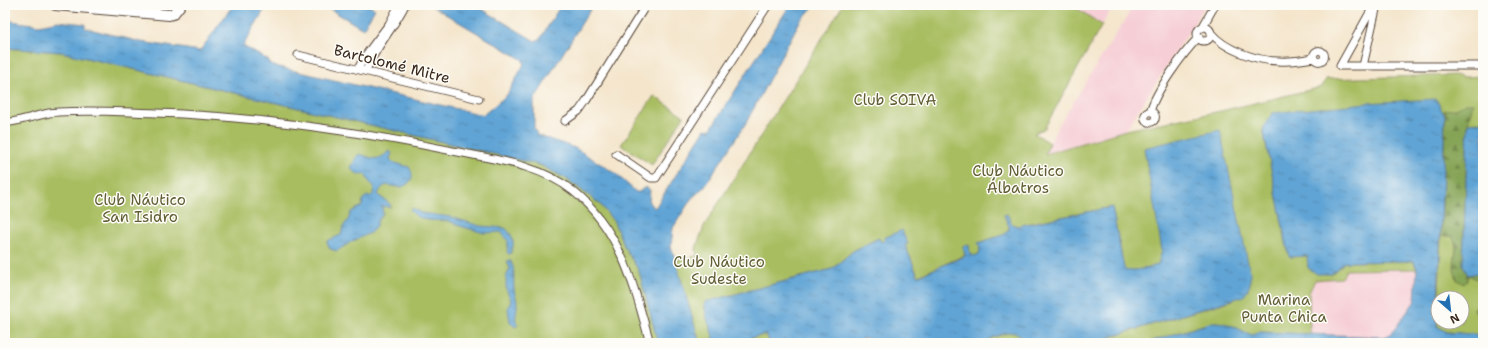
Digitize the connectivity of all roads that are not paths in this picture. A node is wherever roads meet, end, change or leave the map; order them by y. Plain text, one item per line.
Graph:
1 (55, 5) edge
2 (180, 5) edge
3 (399, 5) edge
4 (405, 5) edge
5 (646, 5) edge
6 (768, 5) edge
7 (1215, 5) edge
8 (1374, 5) edge
9 (1377, 5) edge
10 (1209, 15) junction
11 (1202, 28) junction
12 (1211, 32) junction
13 (386, 33) junction
14 (1198, 37) junction
15 (298, 55) dead end
16 (1314, 58) dead end
17 (1363, 66) junction
18 (1483, 66) edge
19 (362, 70) junction
20 (479, 98) dead end
21 (1150, 112) dead end
22 (565, 121) dead end
23 (5, 122) edge
24 (616, 154) dead end
25 (650, 343) edge

1 - 2 street
3 - 13 street
4 - 13 street
5 - 22 street
6 - 24 street
7 - 10 street
8 - 17 street
9 - 17 street
10 - 11 street
10 - 12 street
11 - 12 street
11 - 14 street
12 - 14 street
12 - 16 street
13 - 19 street
14 - 21 street
15 - 19 street, Bartolomé Mitre
17 - 18 street
19 - 20 street, Bartolomé Mitre
23 - 25 street

